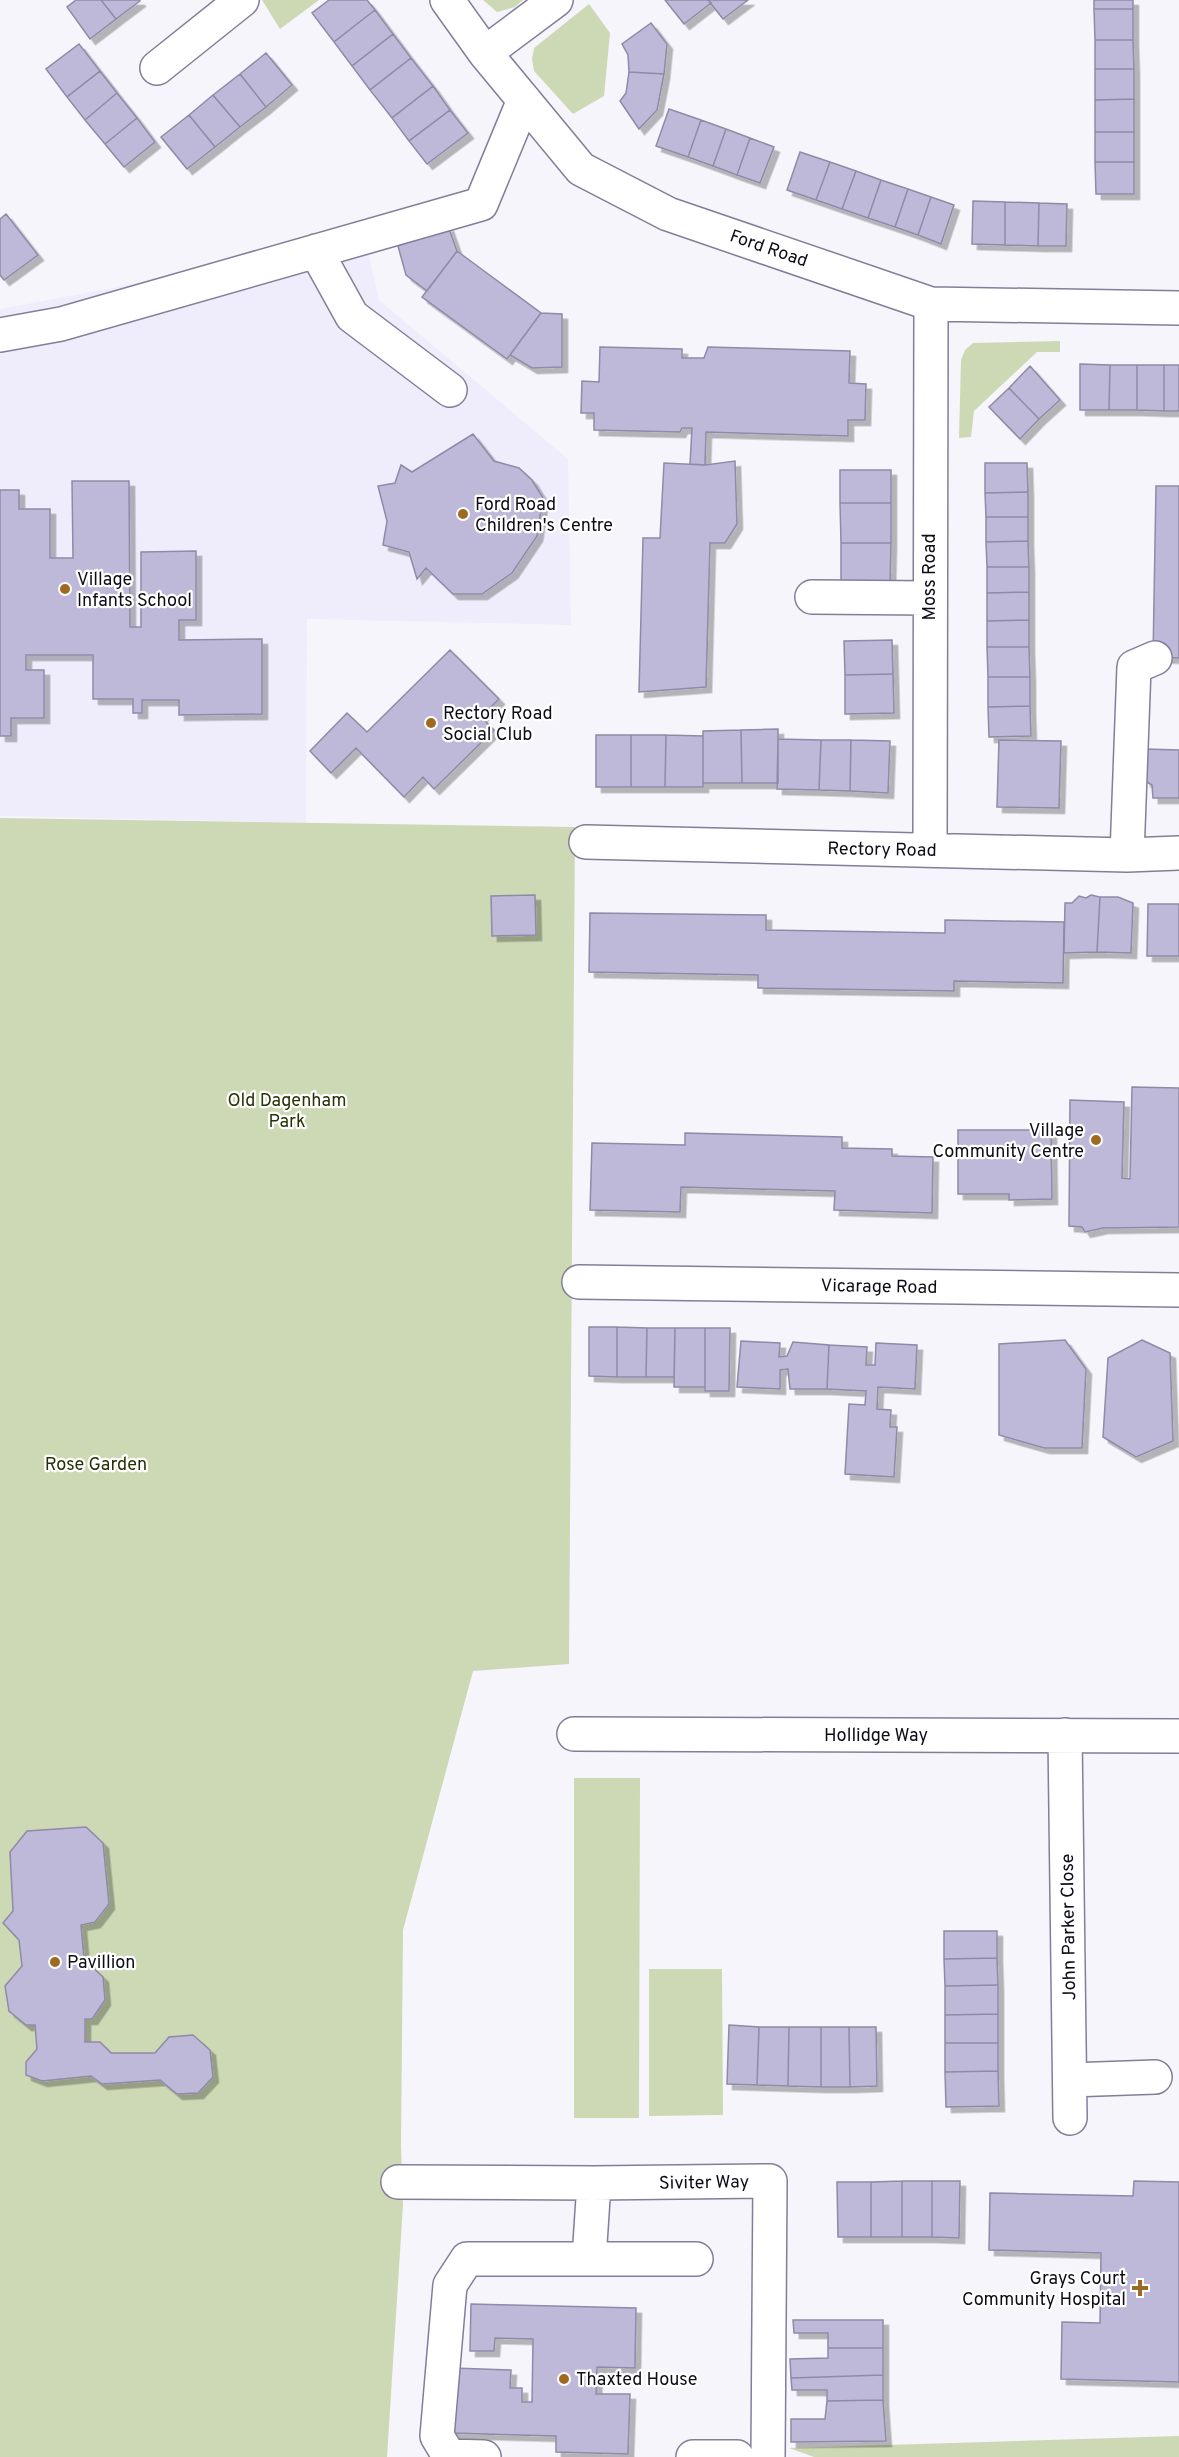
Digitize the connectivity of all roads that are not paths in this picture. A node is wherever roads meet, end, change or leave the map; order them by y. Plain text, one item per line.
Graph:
1 (242, 0) edge
2 (447, 0) edge
3 (556, 0) edge
4 (485, 53) junction
5 (157, 68) dead end
6 (524, 100) junction
7 (316, 251) junction
8 (931, 304) junction
9 (1179, 308) edge
10 (0, 335) edge
11 (450, 390) dead end
12 (812, 597) dead end
13 (929, 598) junction
14 (1155, 658) dead end
15 (585, 842) dead end
16 (930, 850) junction
17 (1179, 853) edge
18 (1127, 855) junction
19 (579, 1282) dead end
20 (1179, 1290) edge
21 (574, 1734) dead end
22 (1065, 1736) junction
23 (1179, 1736) edge
24 (1155, 2077) dead end
25 (1070, 2080) junction
26 (1070, 2118) dead end
27 (398, 2182) dead end
28 (594, 2183) junction
29 (589, 2259) junction
30 (696, 2259) dead end
31 (484, 2457) edge
32 (693, 2457) edge
33 (737, 2457) edge
34 (768, 2457) edge

1 - 5 street
2 - 4 street, Ford Road
3 - 4 street
4 - 6 street, Ford Road
6 - 7 street
6 - 8 street, Ford Road
7 - 10 street
7 - 11 street
8 - 9 street, Ford Road
8 - 13 street, Moss Road
12 - 13 street
13 - 16 street, Moss Road
14 - 18 street
15 - 16 street, Rectory Road
16 - 18 street, Rectory Road
17 - 18 street, Rectory Road
19 - 20 street, Vicarage Road
21 - 22 street, Hollidge Way
22 - 23 street, Hollidge Way
22 - 25 street, John Parker Close
24 - 25 street
25 - 26 street, John Parker Close
27 - 28 street, Siviter Way
28 - 29 street
28 - 34 street, Siviter Way
29 - 30 street
29 - 31 street
32 - 33 street

